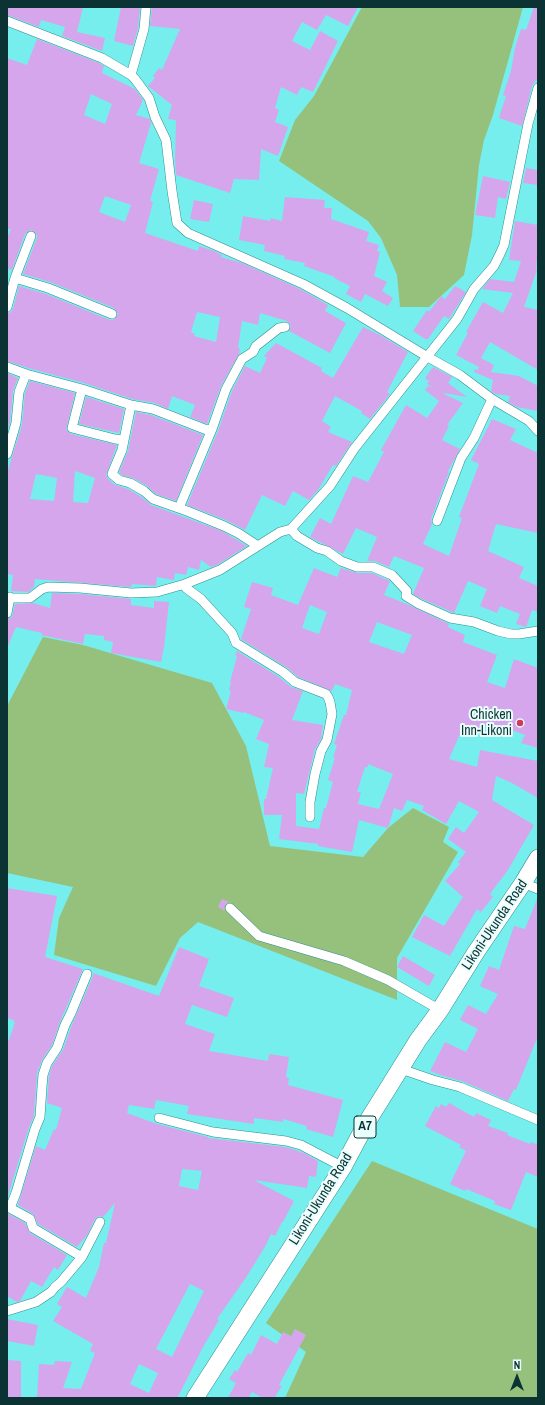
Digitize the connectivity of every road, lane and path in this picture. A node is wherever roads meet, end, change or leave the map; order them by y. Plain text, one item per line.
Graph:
1 (146, 7) edge
2 (7, 21) edge
3 (131, 75) junction
4 (538, 88) edge
5 (31, 236) dead end
6 (15, 278) junction
7 (7, 307) edge
8 (112, 314) dead end
9 (285, 327) dead end
10 (426, 356) junction
11 (7, 367) edge
12 (26, 374) junction
13 (82, 389) junction
14 (492, 399) junction
15 (131, 404) junction
16 (212, 429) junction
17 (538, 431) edge
18 (124, 440) junction
19 (7, 454) edge
20 (179, 508) junction
21 (437, 522) dead end
22 (291, 529) junction
23 (258, 546) junction
24 (186, 584) junction
25 (9, 598) edge
26 (7, 613) edge
27 (538, 631) edge
28 (310, 817) dead end
29 (538, 858) edge
30 (531, 886) edge
31 (230, 908) dead end
32 (87, 974) dead end
33 (440, 1010) junction
34 (401, 1069) junction
35 (159, 1118) dead end
36 (538, 1120) edge
37 (343, 1167) junction
38 (100, 1222) dead end
39 (82, 1257) junction
40 (7, 1311) edge
41 (195, 1398) edge

1 - 3 street
2 - 3 street
3 - 10 street
4 - 10 street
5 - 6 street
6 - 7 street
6 - 8 street
9 - 16 street
10 - 14 street
10 - 22 street
11 - 12 street
12 - 13 street
12 - 19 street
13 - 15 street
13 - 18 street
14 - 17 street
14 - 21 street
15 - 16 street
15 - 18 street
16 - 20 street
18 - 20 street
20 - 23 street
22 - 23 street
22 - 27 street
23 - 24 street
24 - 25 street
24 - 28 street
25 - 26 street
29 - 30 highway, Likoni-Ukunda Road / A7
30 - 33 highway, Likoni-Ukunda Road / A7
31 - 33 street
32 - 39 street
33 - 34 highway, Likoni-Ukunda Road / A7
34 - 36 street
34 - 37 highway, Likoni-Ukunda Road / A7
35 - 37 street
37 - 41 highway, Likoni-Ukunda Road / A7
38 - 39 street
39 - 40 street

